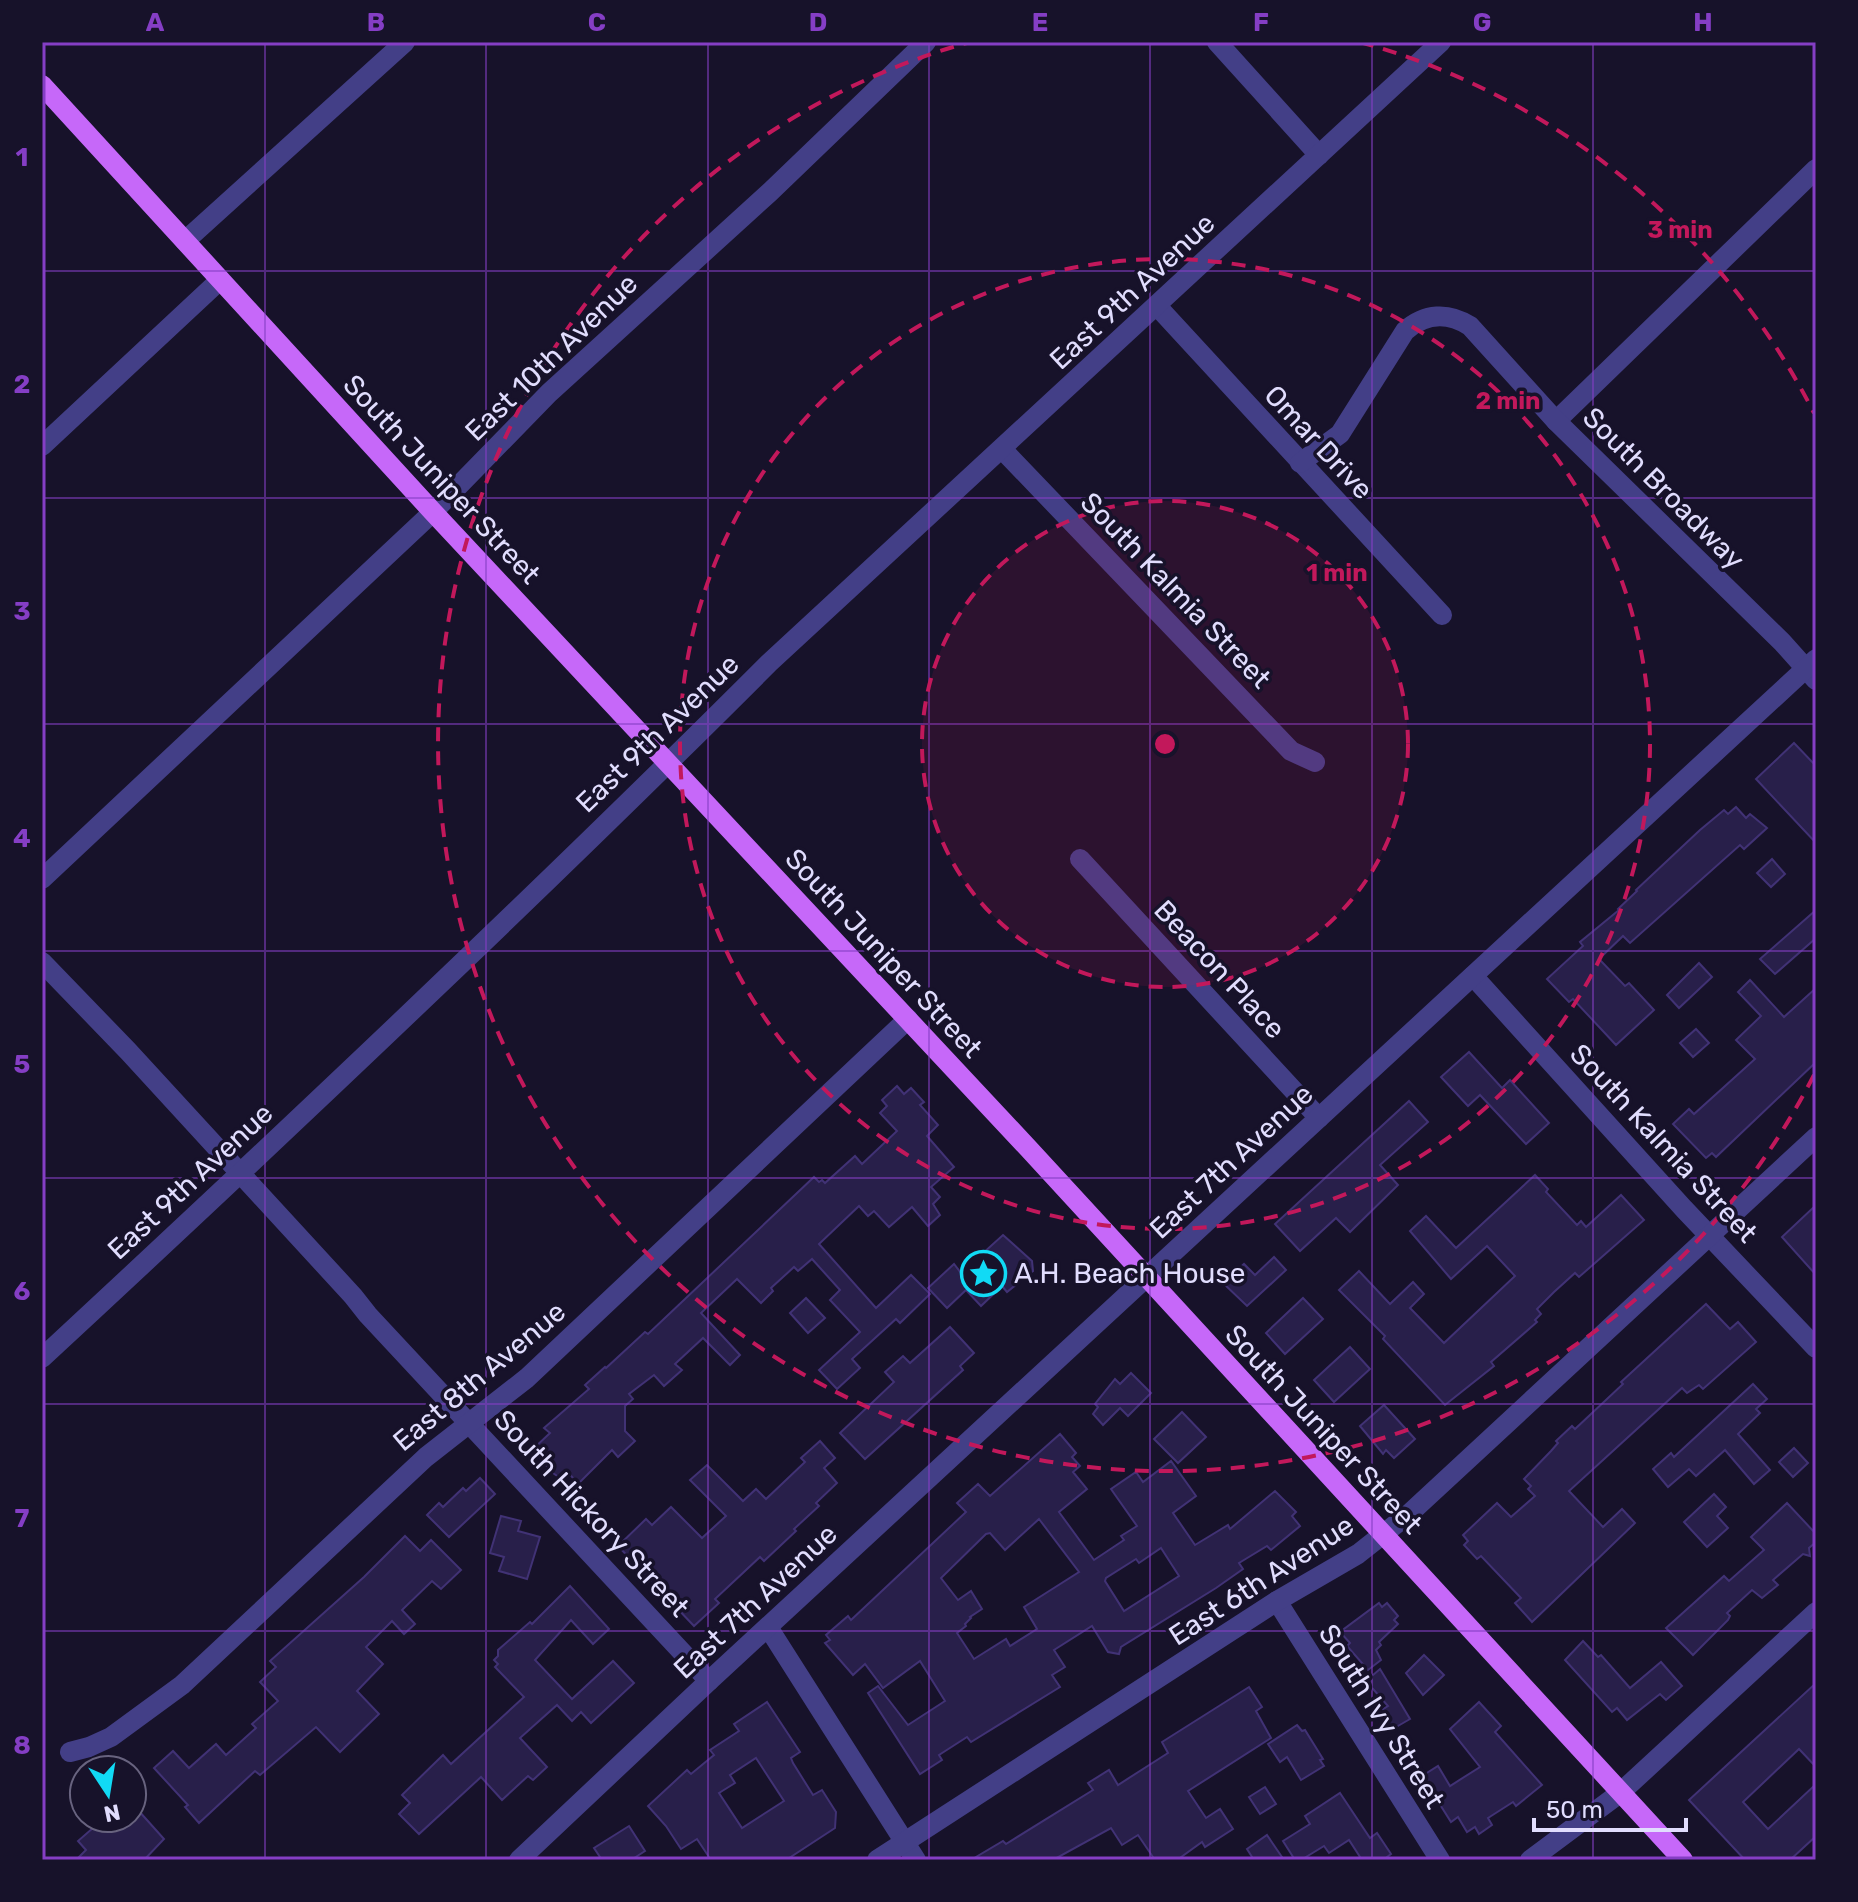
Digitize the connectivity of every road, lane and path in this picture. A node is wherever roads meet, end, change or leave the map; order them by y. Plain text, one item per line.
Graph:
1 (405, 42) edge
2 (926, 42) edge
3 (1217, 42) edge
4 (1441, 42) edge
5 (42, 85) edge
6 (1319, 155) junction
7 (1816, 169) edge
8 (185, 241) junction
9 (220, 280) junction
10 (1157, 306) junction
11 (1556, 421) junction
12 (42, 446) edge
13 (1002, 449) junction
14 (1300, 463) junction
15 (433, 512) junction
16 (1442, 615) dead end
17 (1812, 669) edge
18 (1315, 762) dead end
19 (669, 763) junction
20 (1080, 859) dead end
21 (42, 879) edge
22 (42, 962) edge
23 (1473, 976) junction
24 (908, 1019) junction
25 (1319, 1118) junction
26 (1816, 1137) edge
27 (241, 1173) junction
28 (1710, 1235) junction
29 (1147, 1278) junction
30 (1816, 1348) edge
31 (42, 1358) edge
32 (470, 1422) junction
33 (1383, 1534) junction
34 (1277, 1601) junction
35 (1816, 1612) edge
36 (768, 1627) junction
37 (709, 1681) junction
38 (70, 1752) dead end
39 (1620, 1793) junction
40 (906, 1842) junction
41 (519, 1860) edge
42 (877, 1860) edge
43 (916, 1860) edge
44 (1440, 1860) edge
45 (1530, 1860) edge
46 (1683, 1860) edge

1 - 8 street
2 - 15 street, East 10th Avenue
3 - 6 street
4 - 6 street, East 9th Avenue
5 - 8 main road, South Juniper Street
6 - 10 street, East 9th Avenue
7 - 11 street
8 - 9 main road, South Juniper Street
9 - 12 street
9 - 15 main road, South Juniper Street
10 - 13 street, East 9th Avenue
10 - 14 street, Omar Drive
11 - 14 street, South Broadway
11 - 17 street, South Broadway
13 - 18 street, South Kalmia Street
13 - 19 street, East 9th Avenue
14 - 16 street, Omar Drive
15 - 19 main road, South Juniper Street
15 - 21 street, East 10th Avenue
17 - 23 street, East 7th Avenue
19 - 24 main road, South Juniper Street
19 - 27 street, East 9th Avenue
20 - 25 street, Beacon Place
22 - 27 street, South Hickory Street
23 - 25 street, East 7th Avenue
23 - 28 street, South Kalmia Street
24 - 29 main road, South Juniper Street
24 - 32 street, East 8th Avenue
25 - 29 street, East 7th Avenue
26 - 28 street, East 6th Avenue
27 - 31 street, East 9th Avenue
27 - 32 street, South Hickory Street
28 - 30 street, South Kalmia Street
28 - 33 street, East 6th Avenue
29 - 33 main road, South Juniper Street
29 - 36 street, East 7th Avenue
32 - 37 street, South Hickory Street
32 - 38 street, East 8th Avenue
33 - 34 street, East 6th Avenue
33 - 39 main road, South Juniper Street
34 - 40 street, East 6th Avenue
34 - 44 street, South Ivy Street
35 - 39 street
36 - 37 street, East 7th Avenue
36 - 40 street
37 - 41 street, East 7th Avenue
39 - 45 street
39 - 46 main road, South Juniper Street
40 - 42 street, East 6th Avenue
40 - 43 street

